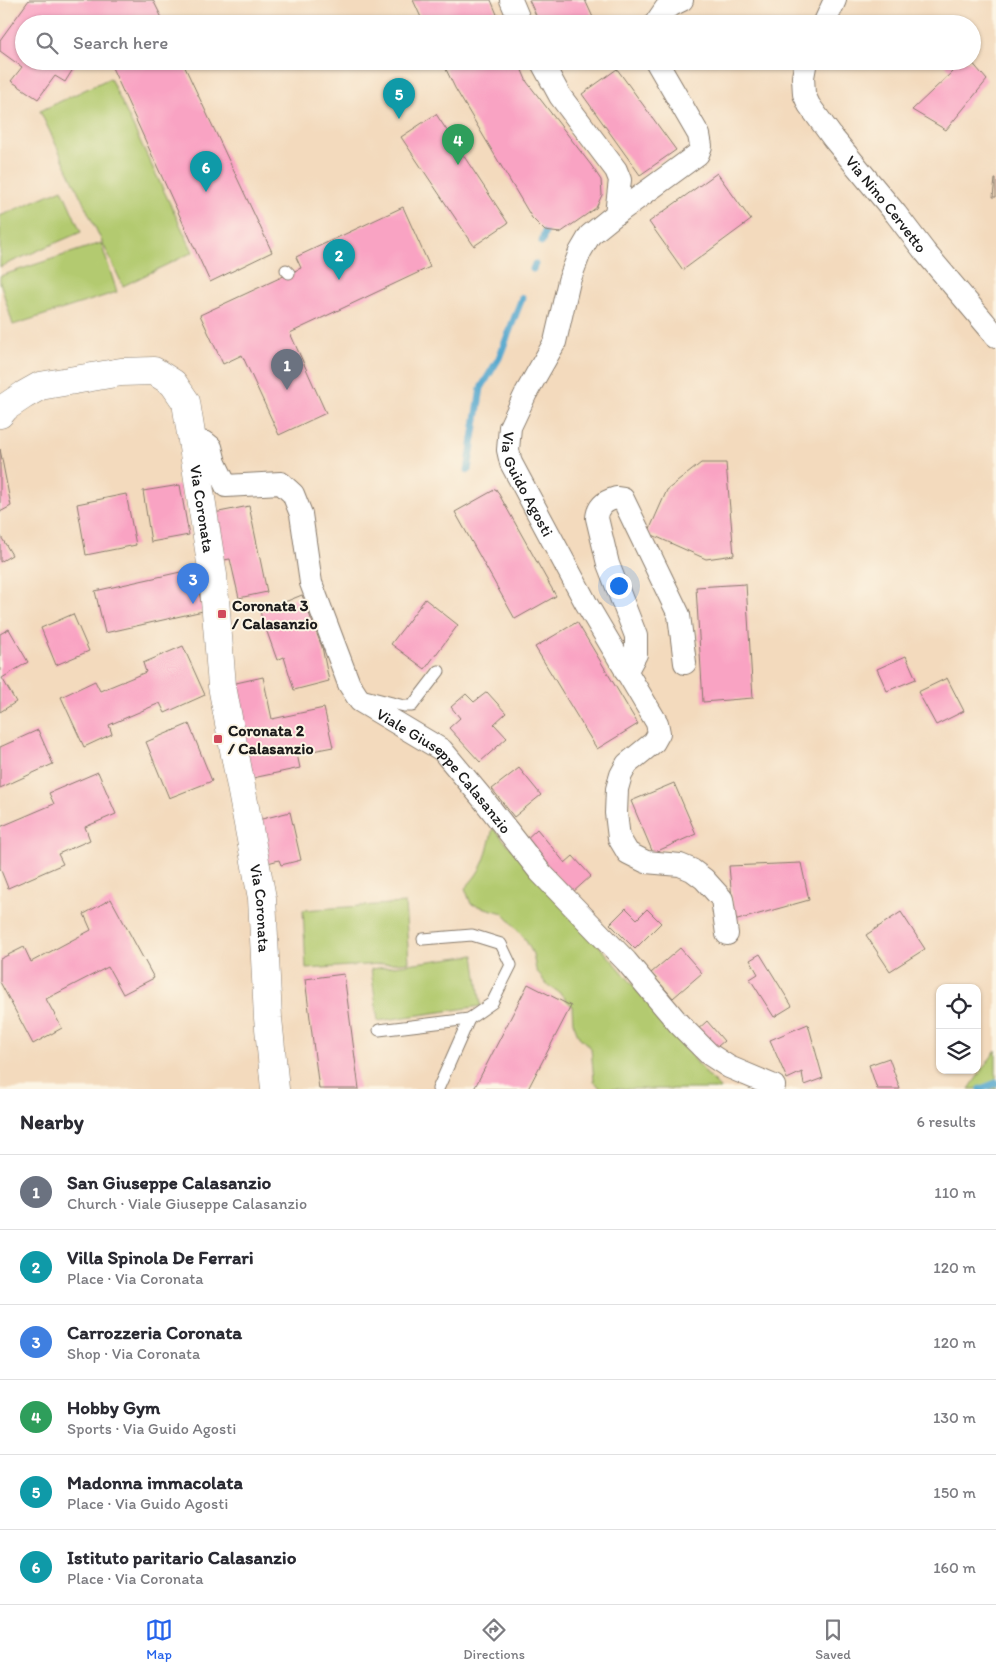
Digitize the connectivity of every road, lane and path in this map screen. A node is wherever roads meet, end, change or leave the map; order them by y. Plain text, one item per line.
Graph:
1 (511, 0) edge
2 (682, 0) edge
3 (835, 0) edge
4 (517, 15) edge
5 (661, 15) edge
6 (828, 15) edge
7 (546, 70) edge
8 (661, 70) edge
9 (804, 70) edge
10 (616, 214) junction
11 (996, 336) edge
12 (0, 414) edge
13 (192, 441) junction
14 (685, 663) dead end
15 (439, 670) dead end
16 (626, 672) junction
17 (356, 695) junction
18 (726, 934) dead end
19 (423, 939) dead end
20 (469, 1019) junction
21 (378, 1030) dead end
22 (774, 1086) dead end
23 (275, 1089) edge
24 (438, 1089) edge

1 - 4 street
2 - 5 street
3 - 6 street
7 - 10 street
8 - 10 street, Via Guido Agosti
9 - 11 street, Via Nino Cervetto
10 - 16 street, Via Guido Agosti
12 - 13 street, Via Coronata
13 - 17 street, Viale Giuseppe Calasanzio
13 - 23 street, Via Coronata
14 - 16 street
15 - 17 lane
16 - 18 street, Via Guido Agosti
17 - 22 street, Viale Giuseppe Calasanzio
19 - 20 lane
20 - 21 lane
20 - 24 lane

